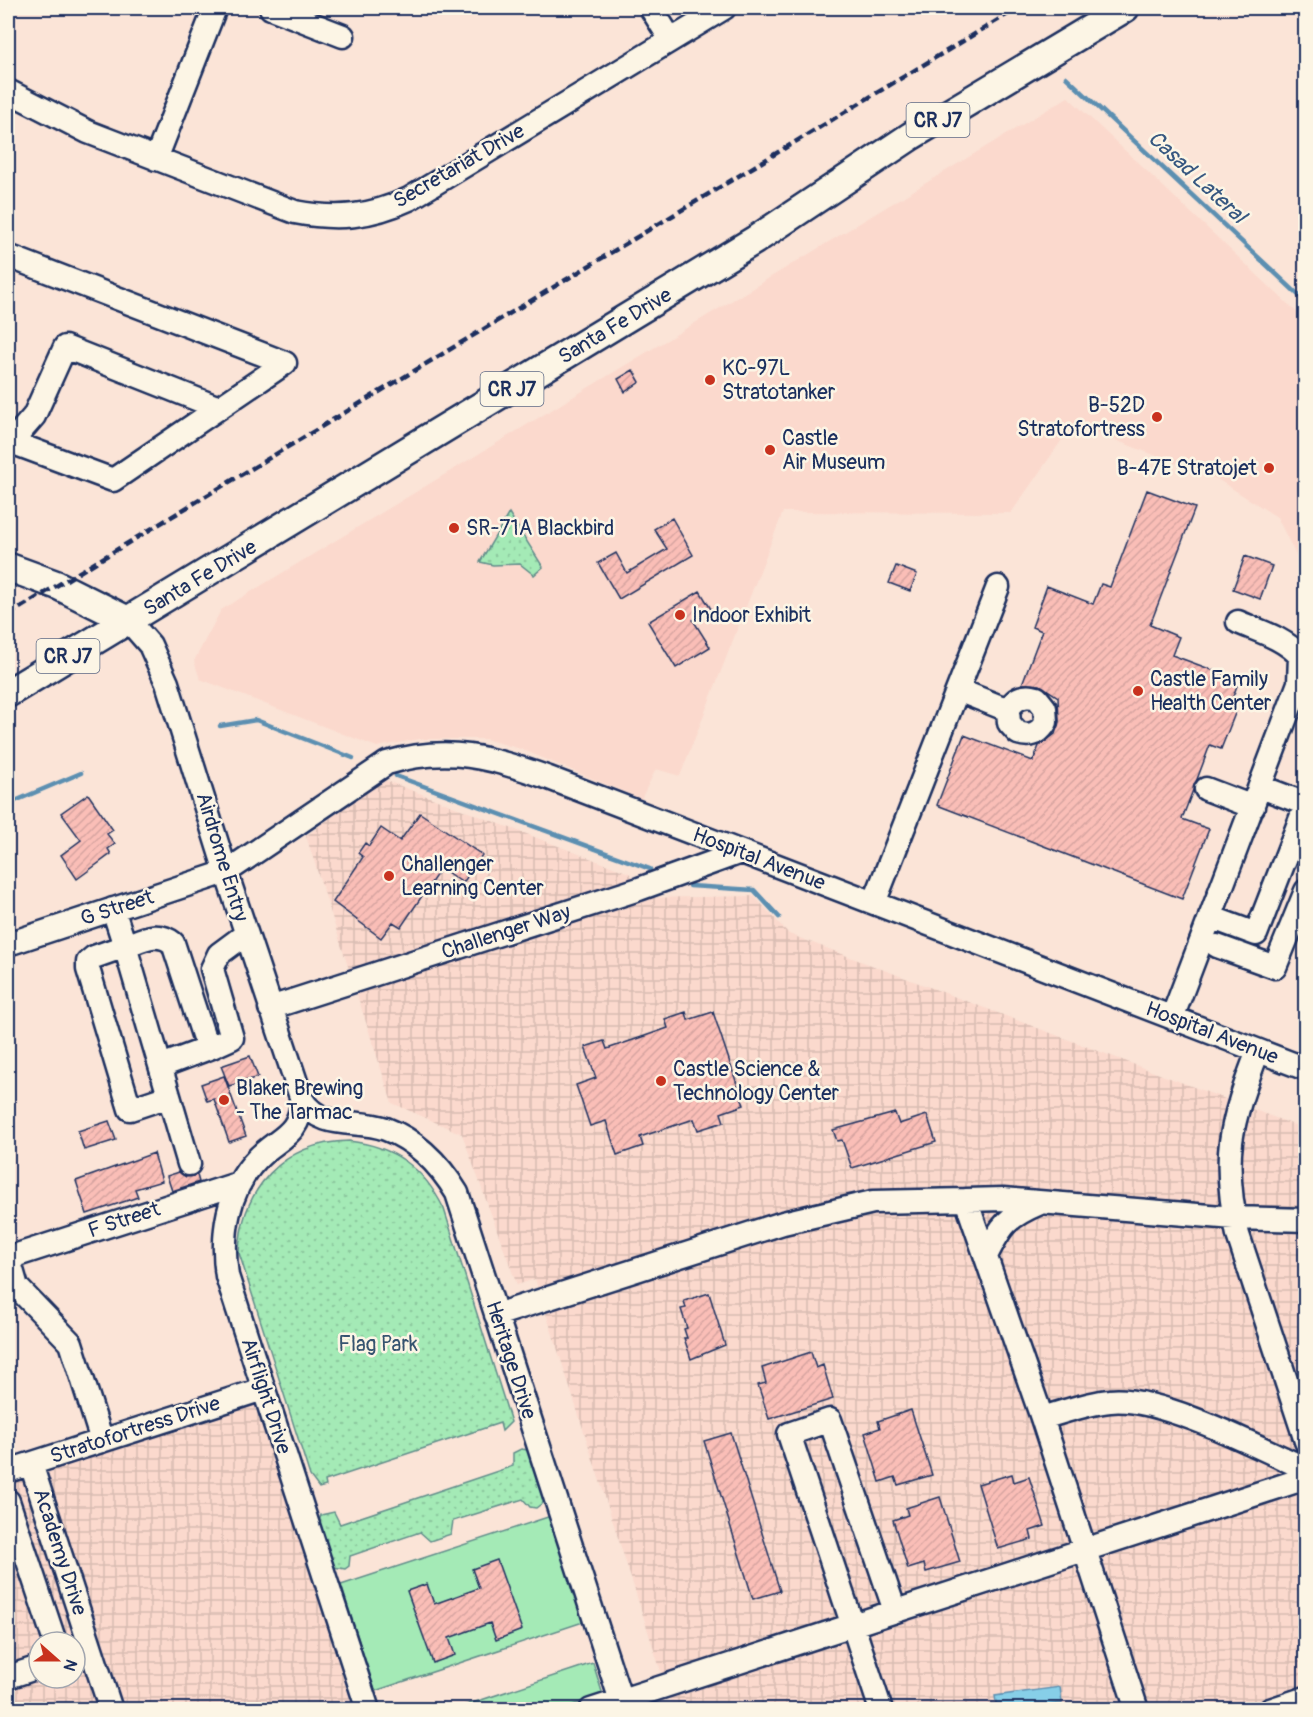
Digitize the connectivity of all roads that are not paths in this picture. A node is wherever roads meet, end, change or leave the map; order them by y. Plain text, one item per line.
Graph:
1 (215, 8) edge
2 (270, 8) edge
3 (651, 8) edge
4 (724, 8) edge
5 (1125, 8) edge
6 (343, 36) dead end
7 (671, 40) junction
8 (8, 91) edge
9 (156, 159) junction
10 (8, 255) edge
11 (219, 408) junction
12 (9, 444) edge
13 (8, 567) edge
14 (998, 587) dead end
15 (129, 621) junction
16 (1238, 622) dead end
17 (958, 690) junction
18 (8, 693) edge
19 (1008, 710) dead end
20 (1206, 789) dead end
21 (1257, 797) junction
22 (1305, 805) edge
23 (741, 852) junction
24 (226, 872) junction
25 (1305, 891) edge
26 (874, 903) junction
27 (113, 909) junction
28 (1210, 918) junction
29 (246, 934) junction
30 (8, 944) edge
31 (124, 946) junction
32 (1216, 946) dead end
33 (270, 1008) junction
34 (1172, 1018) junction
35 (212, 1047) junction
36 (1258, 1051) junction
37 (161, 1066) junction
38 (1305, 1069) edge
39 (169, 1096) junction
40 (302, 1100) junction
41 (189, 1164) dead end
42 (240, 1183) junction
43 (966, 1200) junction
44 (1041, 1202) junction
45 (1234, 1218) junction
46 (1305, 1220) edge
47 (986, 1256) junction
48 (8, 1257) edge
49 (496, 1316) junction
50 (263, 1389) junction
51 (1042, 1418) junction
52 (102, 1441) junction
53 (1305, 1441) edge
54 (31, 1464) junction
55 (1305, 1469) edge
56 (8, 1471) edge
57 (1305, 1478) edge
58 (8, 1501) edge
59 (1085, 1549) junction
60 (895, 1611) junction
61 (853, 1624) junction
62 (51, 1630) edge
63 (78, 1630) edge
64 (87, 1659) edge
65 (27, 1671) edge
66 (8, 1677) edge
67 (1305, 1698) edge
68 (622, 1705) edge
69 (111, 1710) edge
70 (368, 1710) edge
71 (591, 1710) edge
72 (881, 1710) edge
73 (1137, 1710) edge
74 (1270, 1710) edge

1 - 9 street
2 - 6 street
3 - 7 street
4 - 7 street, Secretariat Drive
5 - 15 main road, Santa Fe Drive / CR J7
7 - 9 street, Secretariat Drive
8 - 9 street, Secretariat Drive
10 - 11 street
11 - 12 street
11 - 12 street
13 - 15 main road
14 - 17 street
15 - 18 main road, Santa Fe Drive / CR J7
15 - 24 street, Airdrome Entry
16 - 21 street
17 - 19 street
17 - 26 street
20 - 21 street
21 - 22 street
21 - 28 street
22 - 28 street
23 - 24 street, Hospital Avenue
23 - 26 street, Hospital Avenue
23 - 33 street, Challenger Way
24 - 27 street, G Street
24 - 29 street, Airdrome Entry
25 - 32 street
26 - 34 street, Hospital Avenue
27 - 30 street, G Street
27 - 31 street
28 - 34 street
29 - 33 street, Airdrome Entry
29 - 35 street
31 - 35 street
31 - 37 street
31 - 39 street
33 - 40 street, Airdrome Entry
34 - 36 street, Hospital Avenue
35 - 37 street
36 - 38 street, Hospital Avenue
36 - 45 street
37 - 39 street
39 - 41 street
40 - 42 street, Airflight Drive
40 - 49 street, Heritage Drive
42 - 48 street, F Street
42 - 50 street, Airflight Drive
43 - 44 street
43 - 47 street
43 - 49 street
44 - 45 street
44 - 47 street
45 - 46 street
45 - 53 street
47 - 51 street
48 - 52 street
49 - 68 street, Heritage Drive
50 - 52 street, Stratofortress Drive
50 - 70 street, Airflight Drive
51 - 55 street
51 - 59 street
52 - 54 street, Stratofortress Drive
54 - 56 street, Stratofortress Drive
54 - 63 street, Academy Drive
57 - 59 street
58 - 62 street
59 - 60 street
59 - 73 street
60 - 61 street
60 - 61 street
61 - 68 street
61 - 72 street
64 - 69 street, Academy Drive
65 - 66 street
67 - 74 street
68 - 71 street

